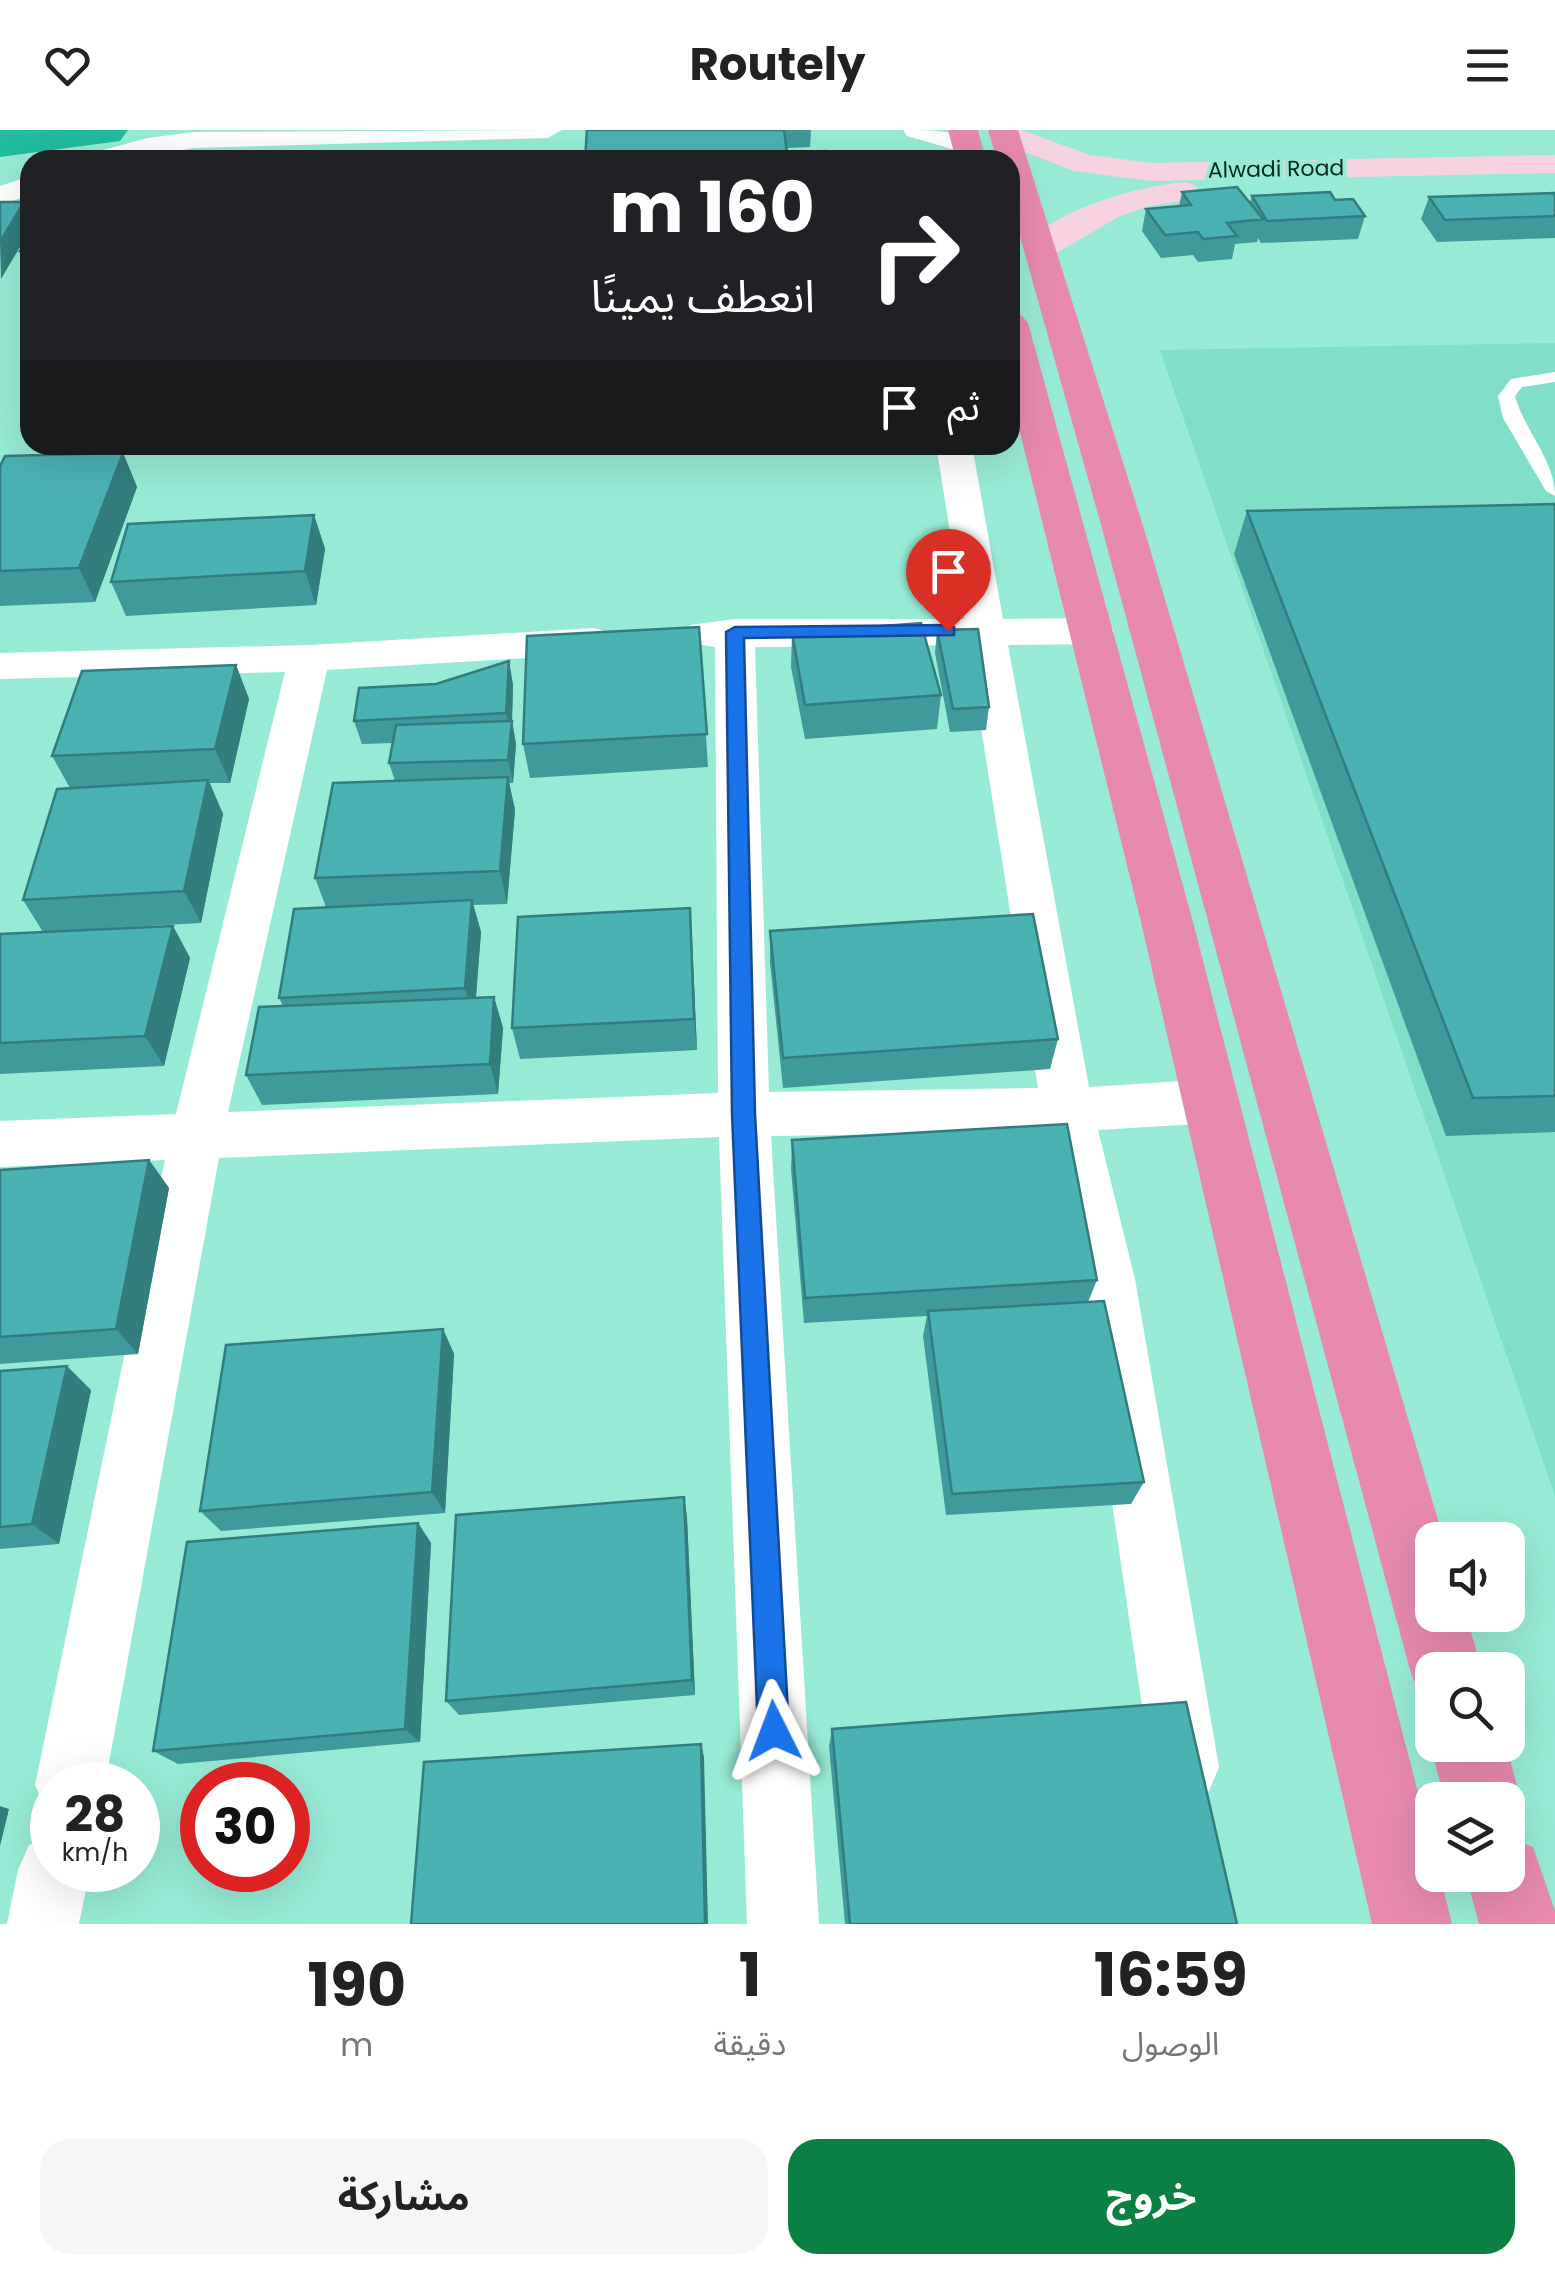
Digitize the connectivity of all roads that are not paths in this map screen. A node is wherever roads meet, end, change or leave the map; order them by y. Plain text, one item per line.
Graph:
1 (548, 130) edge
2 (918, 130) edge
3 (981, 140) edge
4 (134, 150) edge
5 (1555, 164) edge
6 (1156, 182) junction
7 (1555, 186) edge
8 (1020, 209) edge
9 (1042, 248) junction
10 (1020, 361) edge
11 (1555, 377) edge
12 (956, 455) edge
13 (1555, 491) edge
14 (983, 631) junction
15 (1094, 631) junction
16 (735, 632) junction
17 (309, 658) junction
18 (0, 666) edge
19 (1213, 1102) junction
20 (1067, 1110) junction
21 (744, 1114) junction
22 (197, 1135) junction
23 (0, 1144) edge
24 (1441, 1652) edge
25 (74, 1762) edge
26 (1195, 1818) edge
27 (50, 1892) edge
28 (1510, 1892) edge
29 (43, 1924) edge
30 (783, 1924) edge
31 (1412, 1924) edge
32 (1518, 1924) edge

1 - 4 street
2 - 3 street
3 - 6 main road, Alwadi Road
5 - 6 main road, Alwadi Road
6 - 7 main road, Alwadi Road
6 - 9 main road, Alwadi Road
8 - 9 highway
9 - 24 highway
10 - 15 highway
11 - 13 lane
12 - 14 street
14 - 15 street
14 - 16 street
14 - 20 street
15 - 19 highway
16 - 17 street
16 - 21 street
17 - 18 street
17 - 22 street
19 - 20 street
19 - 31 highway
20 - 21 street
20 - 26 street
21 - 22 street
21 - 30 street
22 - 23 street
22 - 25 street
27 - 29 street
28 - 32 highway

